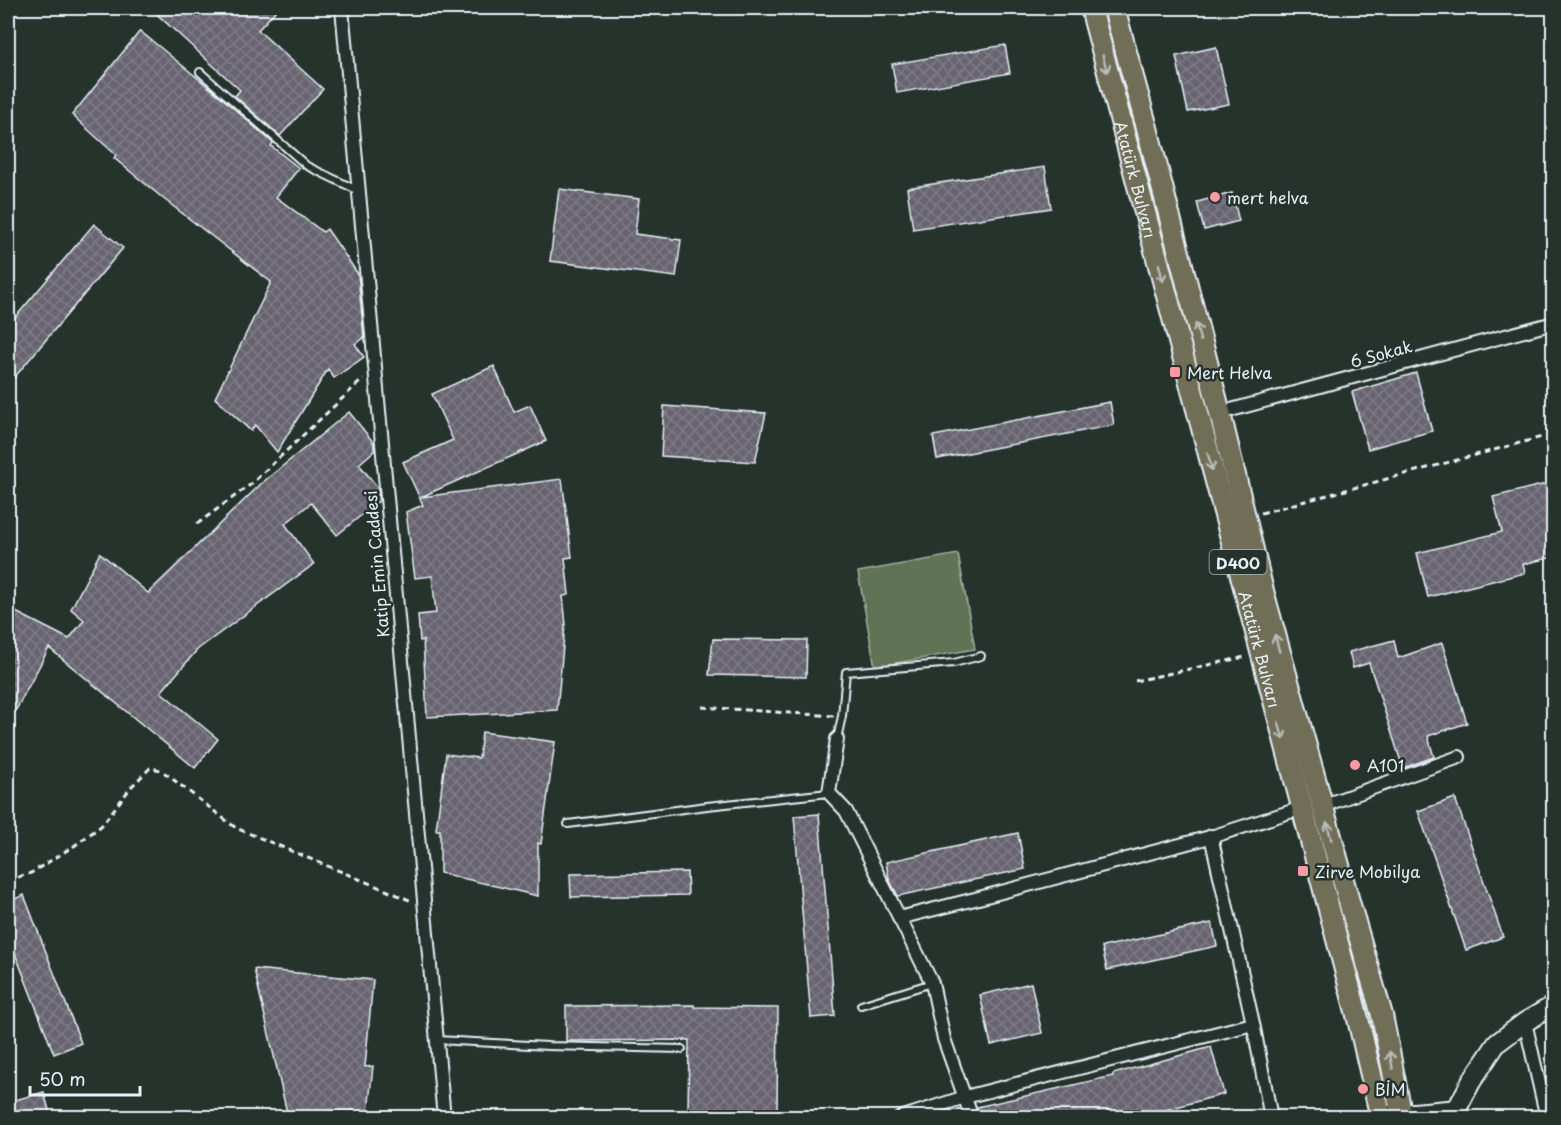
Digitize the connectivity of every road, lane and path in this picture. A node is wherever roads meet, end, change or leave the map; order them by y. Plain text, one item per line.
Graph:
1 (342, 8) edge
2 (1091, 8) edge
3 (1114, 8) edge
4 (200, 72) dead end
5 (359, 192) junction
6 (1550, 324) dead end
7 (375, 368) junction
8 (1220, 413) junction
9 (1542, 437) dead end
10 (1245, 518) junction
11 (197, 524) dead end
12 (1262, 653) junction
13 (981, 656) dead end
14 (1135, 681) dead end
15 (702, 707) dead end
16 (842, 716) junction
17 (837, 739) joint
18 (1459, 757) dead end
19 (830, 793) junction
20 (1322, 806) junction
21 (1302, 808) junction
22 (568, 824) dead end
23 (1211, 836) junction
24 (8, 880) edge
25 (424, 906) junction
26 (899, 918) junction
27 (932, 983) junction
28 (861, 1005) dead end
29 (1554, 1005) edge
30 (1525, 1022) junction
31 (1253, 1024) junction
32 (437, 1040) junction
33 (682, 1049) dead end
34 (966, 1097) junction
35 (1456, 1112) edge
36 (1402, 1114) edge
37 (1381, 1115) edge
38 (444, 1118) edge
39 (900, 1118) edge
40 (972, 1118) edge
41 (1271, 1118) edge
42 (1547, 1118) edge

1 - 5 street, Katip Emin Caddesi
2 -> 12 main road, Atatürk Bulvarı / D400
8 -> 3 main road, Atatürk Bulvarı / D400
4 - 5 lane
5 - 7 street, Katip Emin Caddesi
6 - 8 street, 6 Sokak
7 - 11 path
7 - 25 street, Katip Emin Caddesi
8 - 10 main road, Atatürk Bulvarı / D400
9 - 10 path
20 -> 10 main road, Atatürk Bulvarı / D400
12 - 14 path
12 -> 21 main road, Atatürk Bulvarı / D400
13 - 16 lane
15 - 16 path
16 - 17 lane
17 - 19 street
18 - 20 street
19 - 22 lane
19 - 26 street
36 -> 20 main road, Atatürk Bulvarı / D400
21 - 23 street
21 - 37 main road, Atatürk Bulvarı / D400
23 - 26 street
23 - 31 street
24 - 25 path
25 - 32 street, Katip Emin Caddesi
26 - 27 street
27 - 28 lane
27 - 34 street
29 - 30 street
30 - 35 street
30 - 42 street
31 - 34 street
31 - 41 street
32 - 33 lane
32 - 38 street, Katip Emin Caddesi
34 - 39 street
34 - 40 street
35 - 36 street
36 - 37 street

